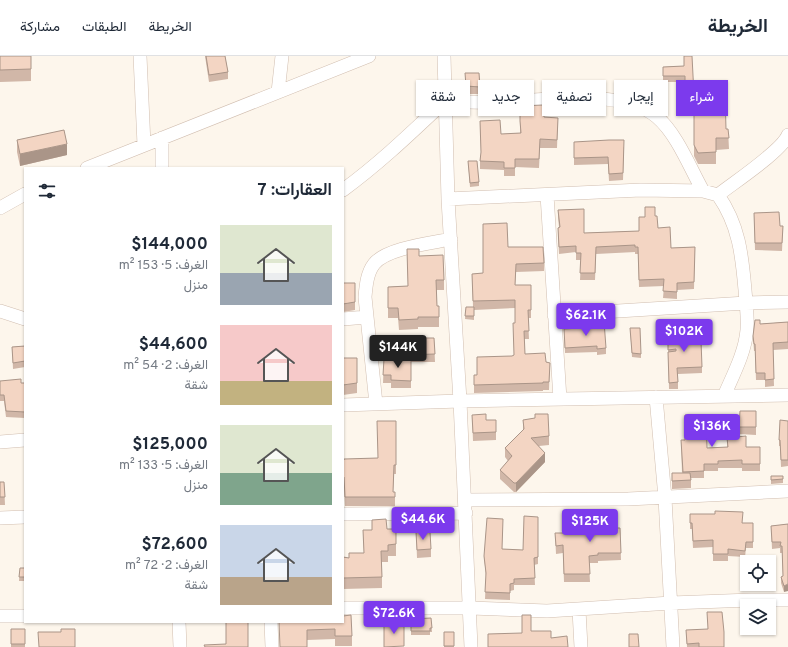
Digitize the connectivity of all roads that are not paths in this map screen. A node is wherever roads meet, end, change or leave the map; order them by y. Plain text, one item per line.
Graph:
1 (140, 56) edge
2 (282, 56) edge
3 (369, 56) edge
4 (444, 56) edge
5 (445, 80) edge
6 (278, 92) junction
7 (470, 102) edge
8 (429, 116) edge
9 (445, 116) edge
10 (788, 135) edge
11 (162, 138) junction
12 (144, 145) junction
13 (89, 167) edge
14 (162, 167) edge
15 (344, 189) edge
16 (703, 191) junction
17 (24, 195) edge
18 (547, 195) junction
19 (718, 195) junction
20 (448, 199) junction
21 (0, 208) edge
22 (451, 239) junction
23 (788, 302) edge
24 (746, 303) junction
25 (0, 311) edge
26 (554, 315) junction
27 (367, 317) junction
28 (24, 319) edge
29 (344, 319) edge
30 (788, 395) edge
31 (724, 396) junction
32 (656, 397) junction
33 (560, 399) junction
34 (460, 401) junction
35 (376, 404) junction
36 (344, 405) edge
37 (24, 440) edge
38 (0, 442) edge
39 (788, 491) edge
40 (665, 498) junction
41 (466, 506) junction
42 (344, 514) edge
43 (24, 517) edge
44 (0, 518) edge
45 (788, 600) edge
46 (671, 603) junction
47 (344, 608) edge
48 (471, 608) junction
49 (579, 610) junction
50 (0, 616) edge
51 (24, 616) edge
52 (179, 623) edge
53 (271, 623) edge
54 (180, 647) edge
55 (272, 647) edge
56 (471, 647) edge
57 (581, 647) edge
58 (673, 647) edge

1 - 12 street
2 - 6 street
3 - 6 street
4 - 5 street
6 - 11 street
7 - 16 street
8 - 15 street
9 - 20 street
10 - 19 street
11 - 12 street
11 - 14 street
12 - 13 street
16 - 18 street
16 - 19 street
17 - 21 street
18 - 20 street
18 - 26 street
19 - 24 street
20 - 22 street
22 - 27 street
22 - 34 street
23 - 24 street
24 - 26 street
24 - 31 street
25 - 28 street
26 - 33 street
27 - 29 street
27 - 35 street
30 - 31 street
31 - 32 street
32 - 33 street
32 - 40 street
33 - 34 street
34 - 35 street
34 - 41 street
35 - 36 street
37 - 38 street
39 - 40 street
40 - 41 street
40 - 46 street
41 - 42 street
41 - 48 street
43 - 44 street
45 - 46 street
46 - 49 street
46 - 58 street
47 - 48 street
48 - 49 street
48 - 56 street
49 - 57 street
50 - 51 street
52 - 54 street
53 - 55 street

